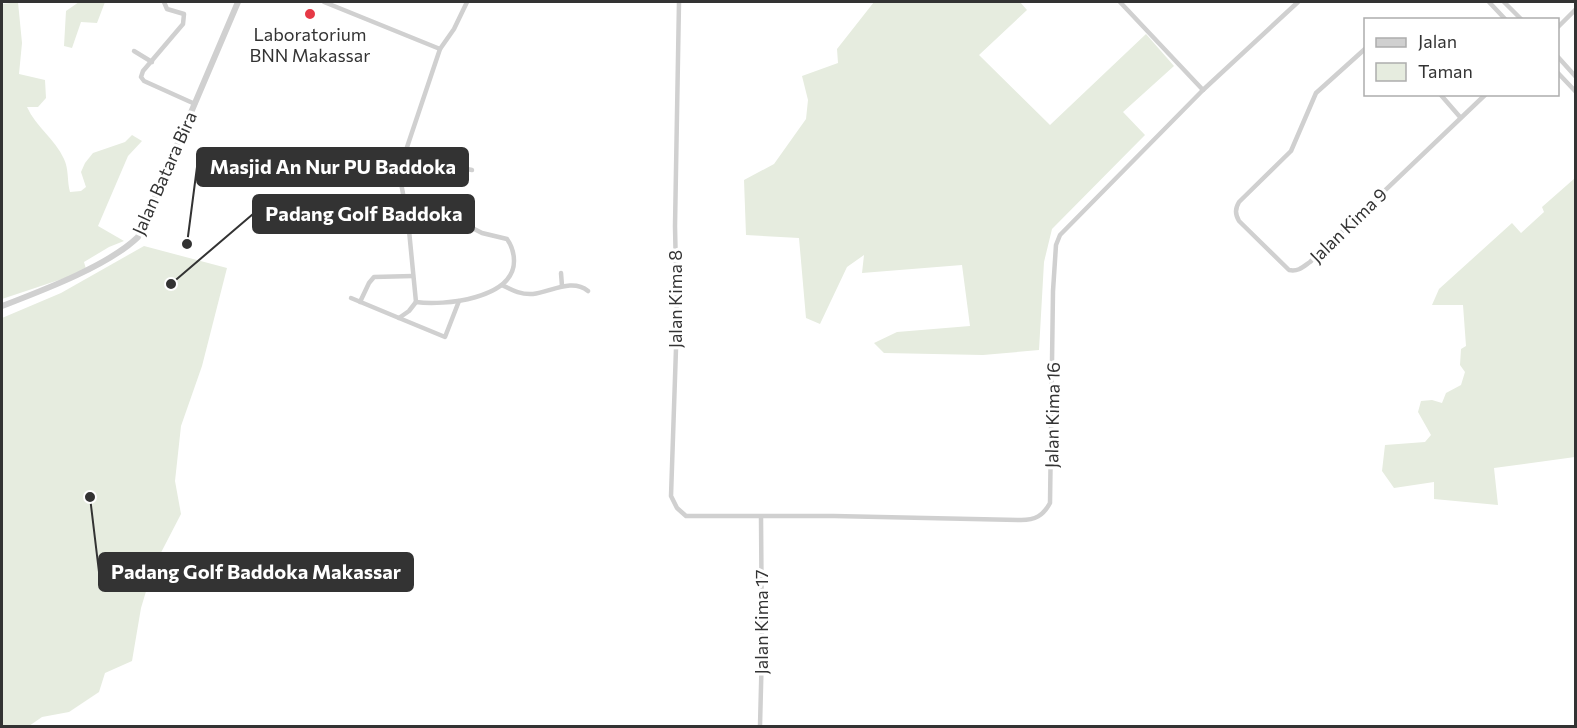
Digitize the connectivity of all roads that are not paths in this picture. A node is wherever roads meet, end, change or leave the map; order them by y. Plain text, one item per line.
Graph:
1 (164, 2) edge
2 (238, 2) edge
3 (324, 2) edge
4 (467, 2) edge
5 (679, 2) edge
6 (1120, 2) edge
7 (1298, 2) edge
8 (1489, 2) edge
9 (1504, 2) edge
10 (1575, 9) edge
11 (1504, 18) edge
12 (1520, 18) edge
13 (1559, 25) edge
14 (440, 49) junction
15 (1364, 49) edge
16 (134, 51) dead end
17 (1559, 59) edge
18 (152, 62) junction
19 (1559, 75) edge
20 (1575, 77) edge
21 (1203, 90) junction
22 (1575, 92) edge
23 (1442, 96) edge
24 (1484, 96) edge
25 (195, 104) junction
26 (1461, 117) junction
27 (403, 160) junction
28 (472, 170) dead end
29 (408, 220) junction
30 (561, 273) dead end
31 (413, 276) junction
32 (502, 285) junction
33 (562, 286) junction
34 (588, 291) dead end
35 (351, 298) dead end
36 (459, 301) junction
37 (360, 302) junction
38 (416, 302) junction
39 (2, 306) edge
40 (399, 318) junction
41 (761, 517) junction
42 (760, 726) edge

1 - 18 street
2 - 25 street, Jalan Batara Bira
3 - 14 street
4 - 14 street
5 - 41 street, Jalan Kima 8
6 - 21 street
7 - 21 street, Jalan Kima 16
8 - 11 street
9 - 12 street
10 - 13 street
14 - 27 street
15 - 26 street, Jalan Kima 9
16 - 18 street
17 - 20 street
18 - 25 street
19 - 22 street
21 - 41 street, Jalan Kima 16
23 - 26 street
24 - 26 street, Jalan Kima 9
25 - 39 street, Jalan Batara Bira
27 - 28 street
27 - 29 street
29 - 31 street
29 - 32 street
30 - 33 street
31 - 37 street
31 - 38 street
32 - 33 street
32 - 36 street
33 - 34 street
35 - 37 street
36 - 38 street
36 - 40 street
37 - 40 street
38 - 40 street
41 - 42 street, Jalan Kima 17

